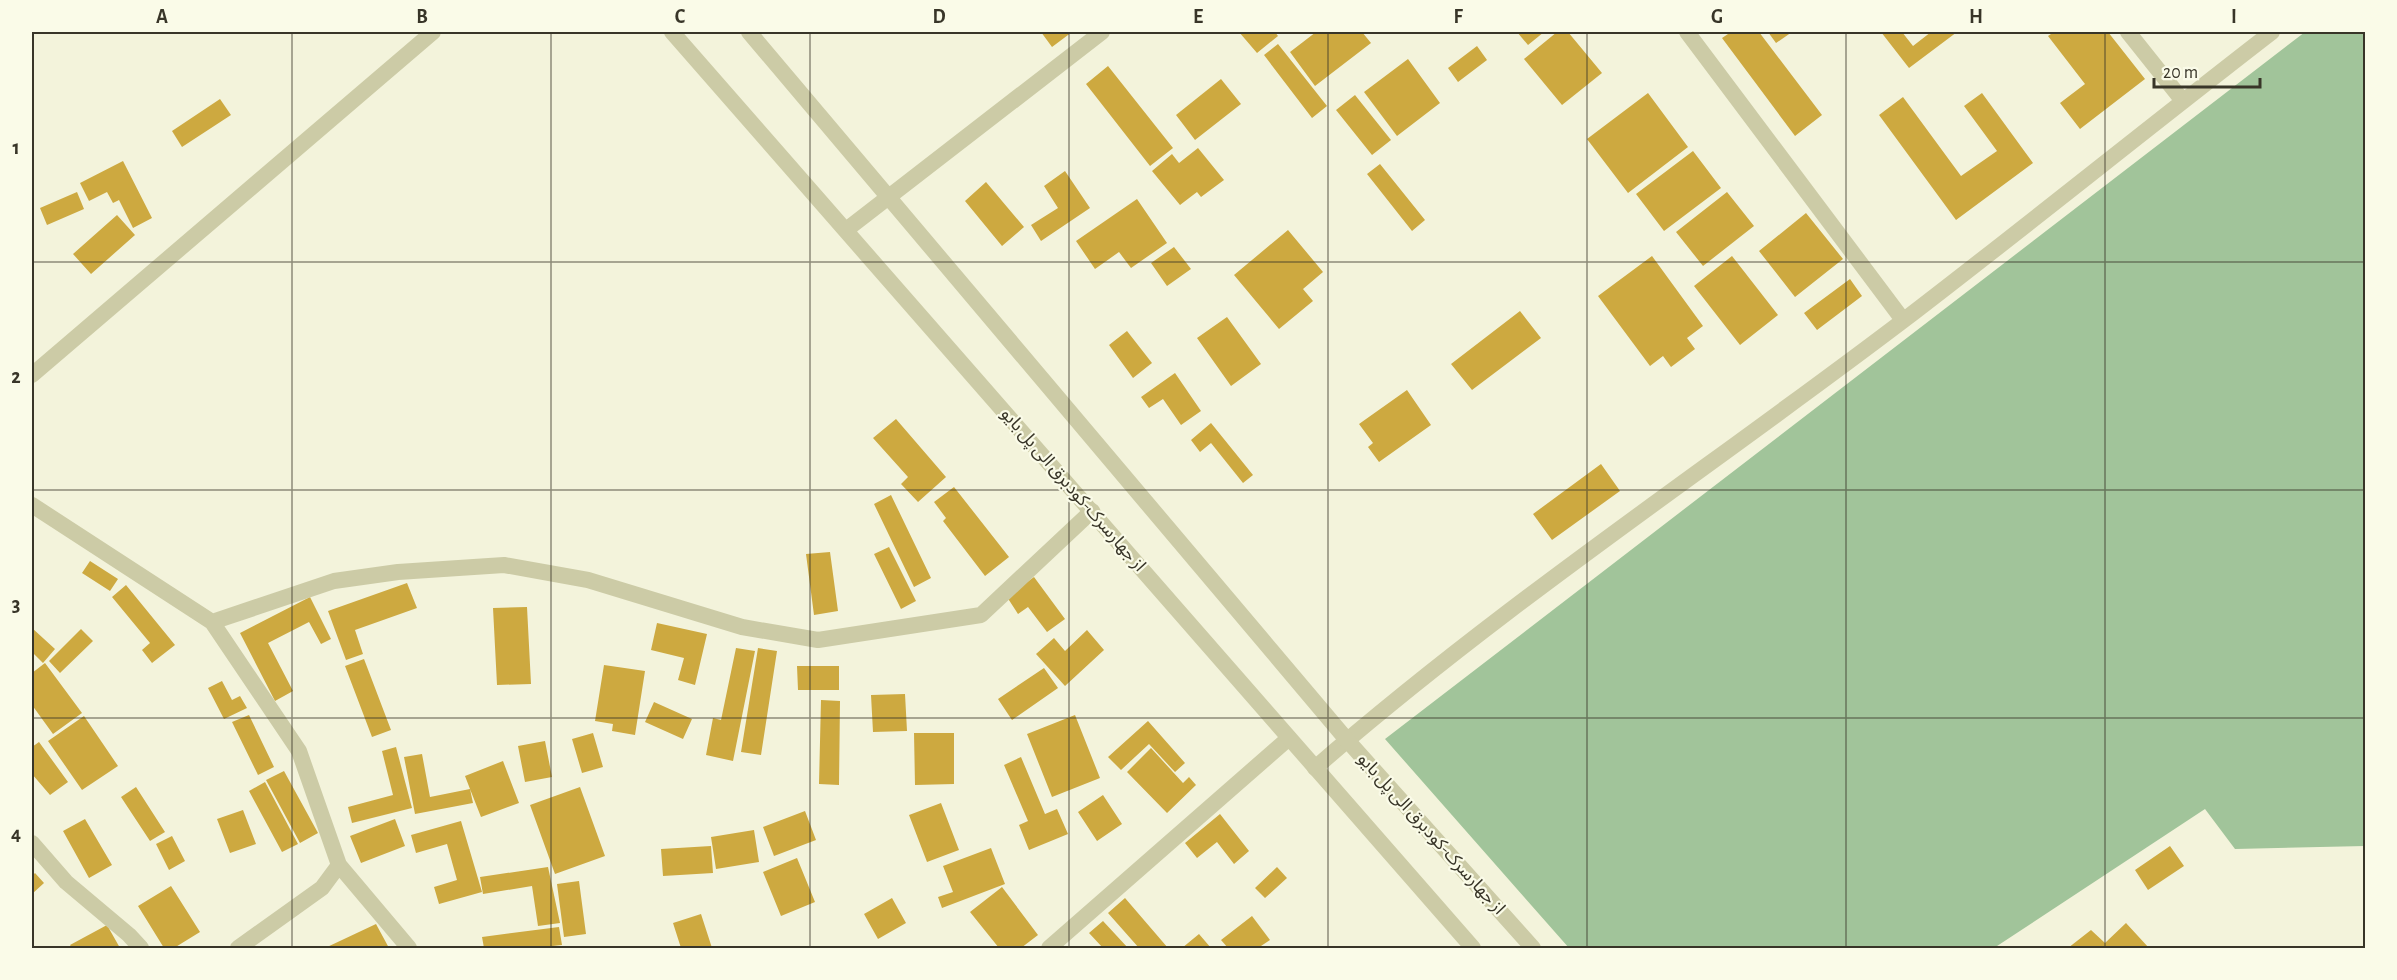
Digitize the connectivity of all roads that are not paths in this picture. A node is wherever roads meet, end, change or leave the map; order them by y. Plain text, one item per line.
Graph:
1 (433, 32) edge
2 (672, 32) edge
3 (749, 32) edge
4 (1102, 32) edge
5 (1687, 32) edge
6 (2128, 32) edge
7 (2272, 32) edge
8 (2183, 101) junction
9 (888, 197) junction
10 (846, 230) junction
11 (1904, 320) junction
12 (32, 375) edge
13 (32, 505) edge
14 (1092, 511) junction
15 (212, 622) junction
16 (1290, 738) junction
17 (1347, 740) junction
18 (1315, 768) junction
19 (32, 843) edge
20 (339, 865) junction
21 (141, 948) edge
22 (238, 948) edge
23 (409, 948) edge
24 (1050, 948) edge
25 (1473, 948) edge
26 (1533, 948) edge

1 - 12 street
2 - 10 street, از جهارسرک-کودبرق الی پل بایو
3 - 9 street, از جهارسرک-کودبرق الی پل بایو
4 - 9 street
5 - 11 street
6 - 8 street
7 - 8 street
8 - 11 street
9 - 10 street
9 - 17 street, از جهارسرک-کودبرق الی پل بایو
10 - 14 street, از جهارسرک-کودبرق الی پل بایو
11 - 17 street
13 - 15 street
14 - 15 street
14 - 16 street, از جهارسرک-کودبرق الی پل بایو
15 - 20 street
16 - 18 street, از جهارسرک-کودبرق الی پل بایو
16 - 24 street
17 - 18 street
17 - 26 street, از جهارسرک-کودبرق الی پل بایو
18 - 25 street, از جهارسرک-کودبرق الی پل بایو
19 - 21 street
20 - 22 street
20 - 23 street

